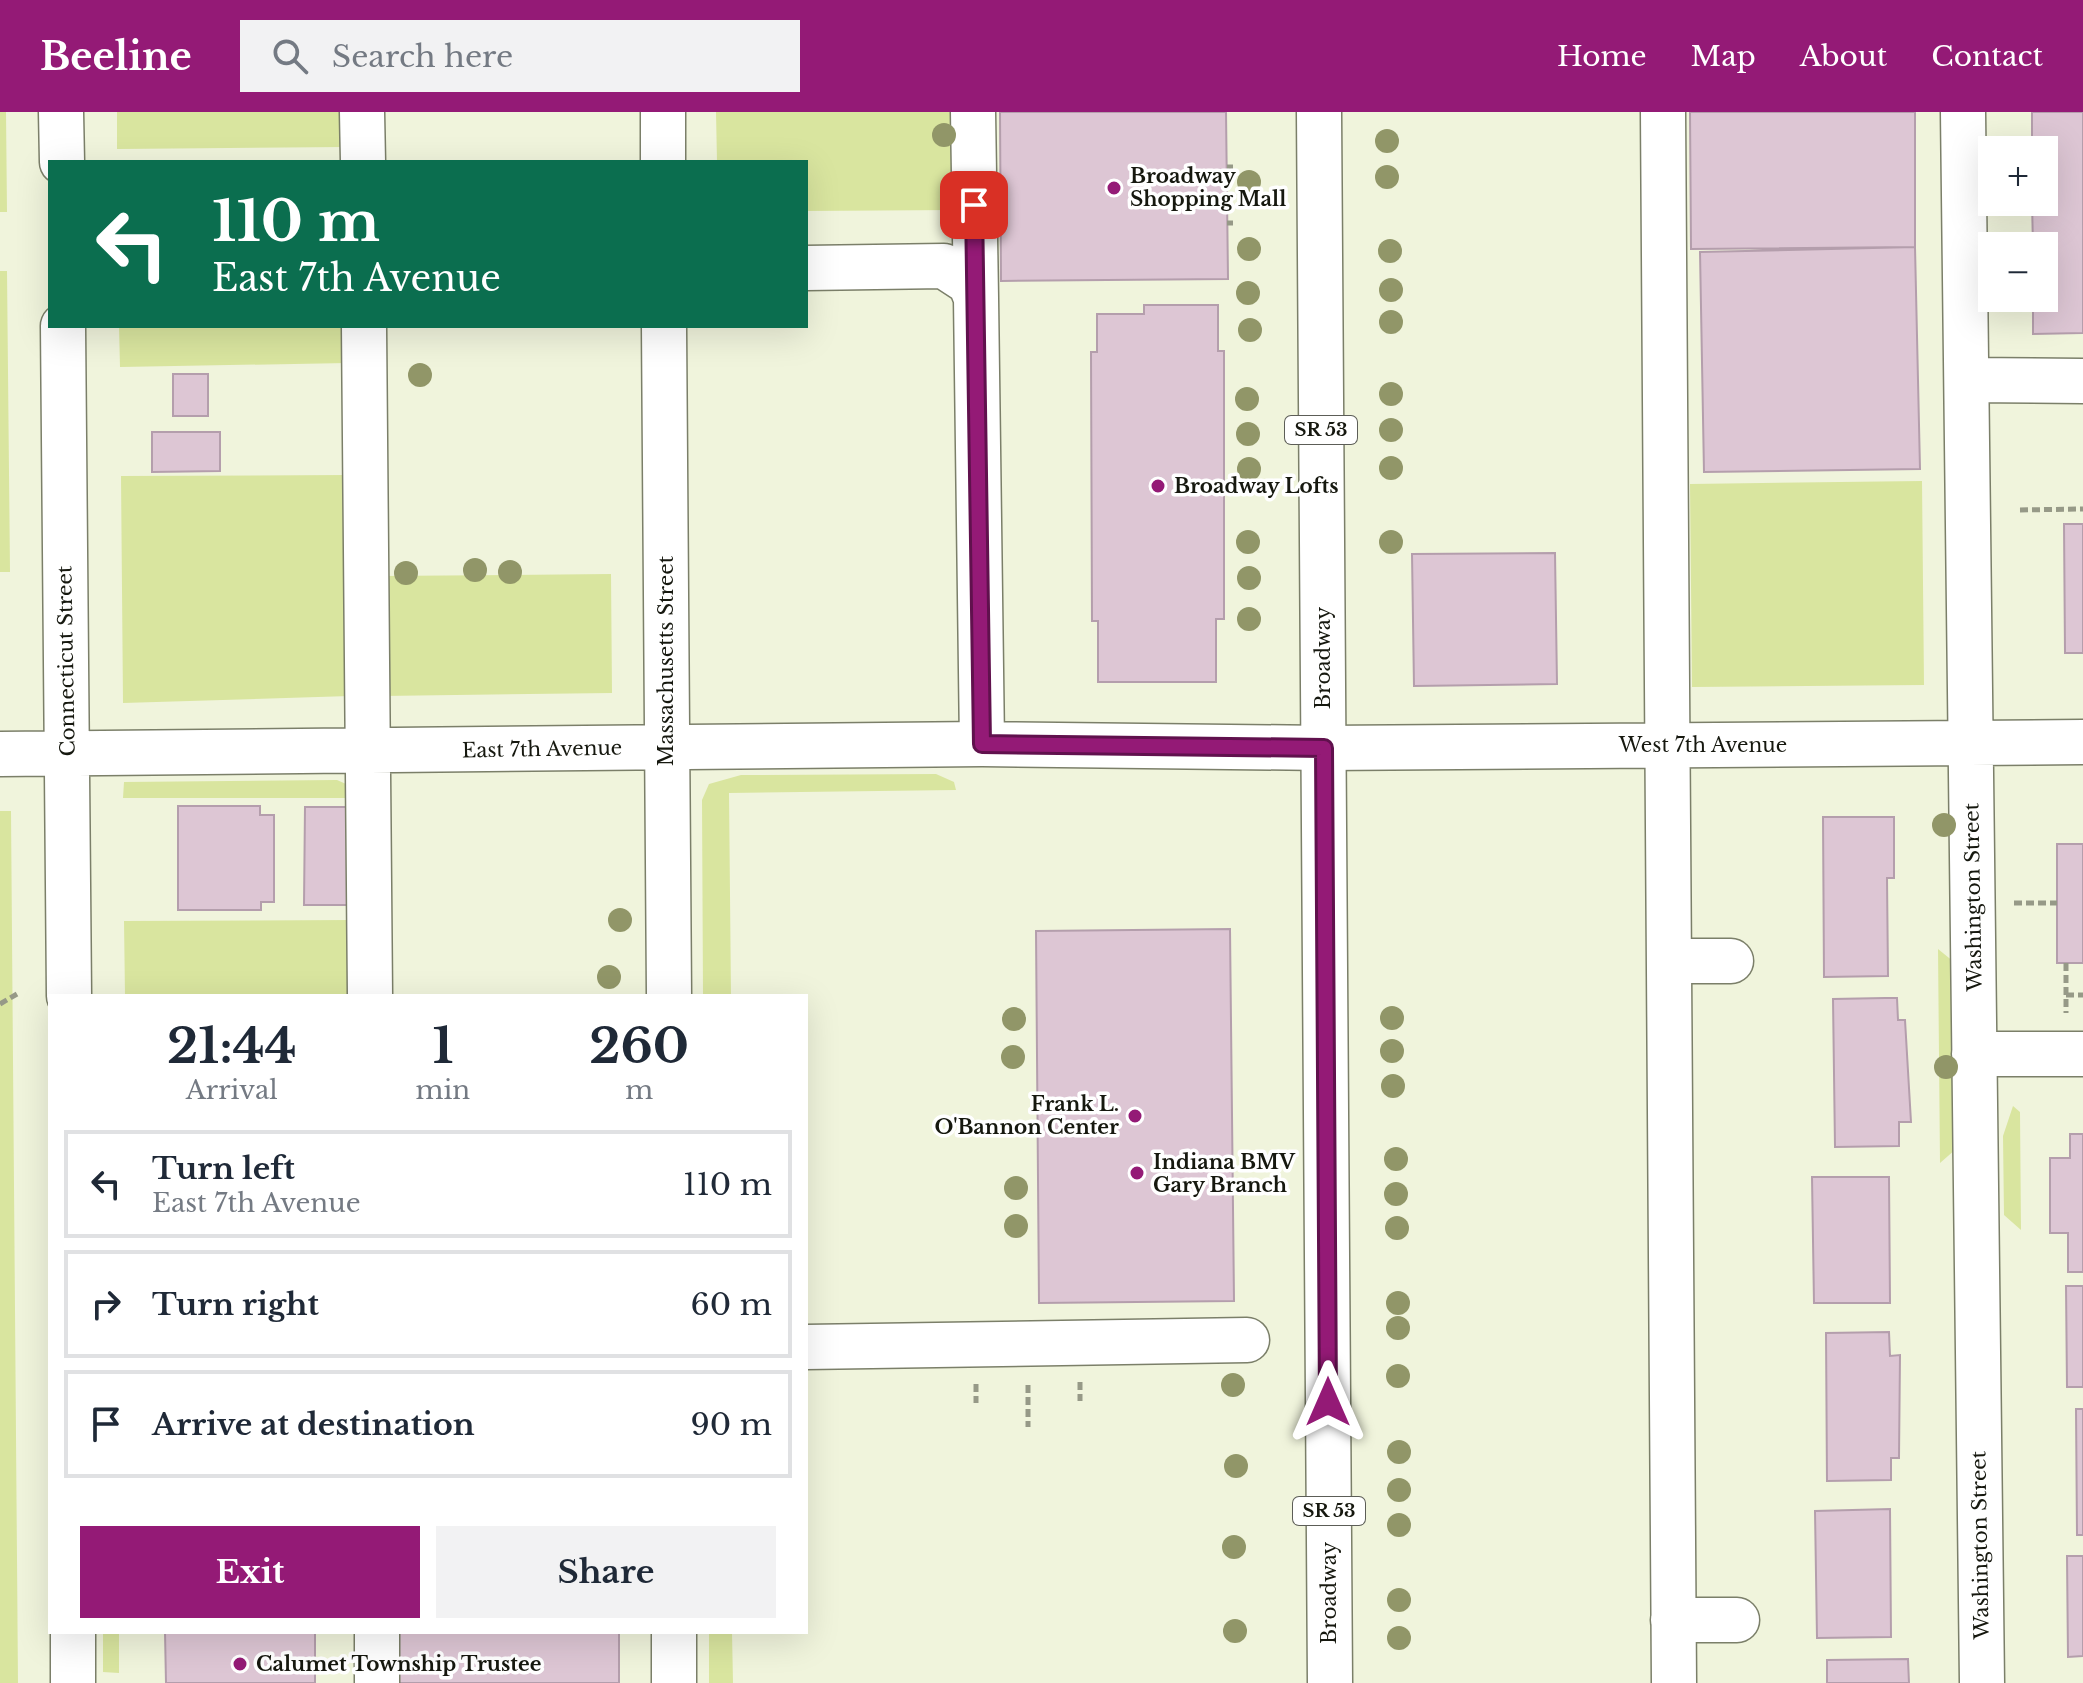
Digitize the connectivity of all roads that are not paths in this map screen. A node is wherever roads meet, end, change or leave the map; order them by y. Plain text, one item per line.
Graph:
1 (61, 112) edge
2 (362, 112) edge
3 (663, 112) edge
4 (973, 112) edge
5 (1319, 112) edge
6 (1663, 112) edge
7 (1963, 112) edge
8 (62, 160) edge
9 (363, 160) edge
10 (663, 160) edge
11 (808, 268) edge
12 (976, 298) junction
13 (63, 328) edge
14 (364, 328) edge
15 (664, 328) edge
16 (1967, 380) junction
17 (2083, 381) edge
18 (2083, 742) edge
19 (1971, 743) junction
20 (982, 744) junction
21 (1668, 745) junction
22 (667, 747) junction
23 (1324, 748) junction
24 (368, 750) junction
25 (67, 752) junction
26 (0, 754) edge
27 (1669, 961) junction
28 (1731, 961) dead end
29 (69, 994) edge
30 (370, 994) edge
31 (669, 994) edge
32 (2074, 1038) edge
33 (1974, 1054) junction
34 (1247, 1340) dead end
35 (808, 1347) edge
36 (1673, 1620) junction
37 (1737, 1620) dead end
38 (73, 1634) edge
39 (377, 1634) edge
40 (674, 1634) edge
41 (73, 1683) edge
42 (377, 1683) edge
43 (674, 1683) edge
44 (1330, 1683) edge
45 (1674, 1683) edge
46 (1982, 1683) edge

1 - 8 street
2 - 9 street
3 - 10 street
4 - 12 street
5 - 23 street, Broadway / SR 53
6 - 21 street
7 - 16 street, Washington Street
11 - 12 street
12 - 20 street
13 - 25 street, Connecticut Street
14 - 24 street
15 - 22 street, Massachusetts Street
16 - 17 street
16 - 19 street, Washington Street
18 - 19 street, West 7th Avenue
19 - 21 street, West 7th Avenue
19 - 33 street, Washington Street
20 - 22 street, East 7th Avenue
20 - 23 street, East 7th Avenue
21 - 23 street, West 7th Avenue
21 - 27 street
22 - 24 street, East 7th Avenue
22 - 31 street, Massachusetts Street
23 - 44 street, Broadway / SR 53
24 - 25 street, East 7th Avenue
24 - 30 street
25 - 26 street, East 7th Avenue
25 - 29 street, Connecticut Street
27 - 28 street
27 - 36 street
32 - 33 street
33 - 46 street, Washington Street
34 - 35 street
36 - 37 street
36 - 45 street
38 - 41 street
39 - 42 street
40 - 43 street

